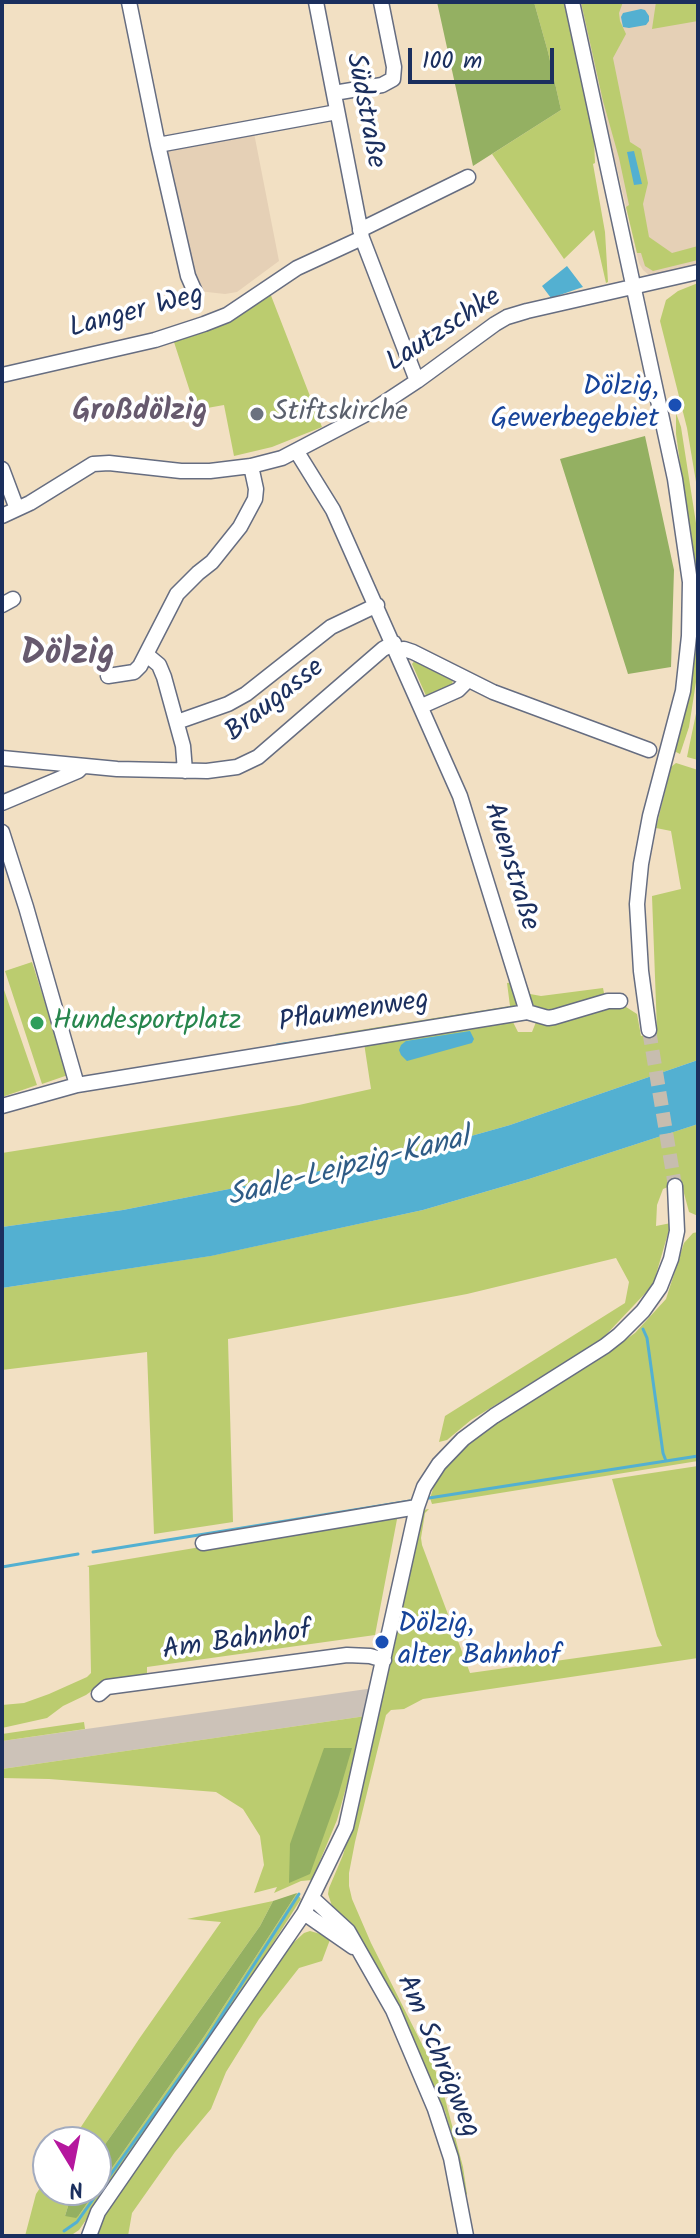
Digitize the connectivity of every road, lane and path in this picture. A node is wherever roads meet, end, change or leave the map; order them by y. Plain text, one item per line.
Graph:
1 (129, 2) edge
2 (316, 2) edge
3 (381, 2) edge
4 (572, 2) edge
5 (334, 93) junction
6 (337, 112) junction
7 (158, 145) junction
8 (468, 177) dead end
9 (361, 234) junction
10 (698, 272) edge
11 (633, 288) junction
12 (195, 292) dead end
13 (2, 375) edge
14 (417, 381) junction
15 (297, 452) junction
16 (251, 466) junction
17 (2, 469) edge
18 (17, 509) junction
19 (2, 516) edge
20 (377, 605) junction
21 (396, 647) junction
22 (147, 655) junction
23 (108, 676) dead end
24 (467, 681) junction
25 (422, 706) junction
26 (177, 722) junction
27 (649, 750) dead end
28 (2, 758) edge
29 (82, 767) junction
30 (185, 771) junction
31 (2, 803) edge
32 (2, 832) edge
33 (620, 1001) dead end
34 (527, 1012) junction
35 (649, 1030) tunnel mouth
36 (77, 1085) junction
37 (2, 1106) edge
38 (675, 1186) tunnel mouth
39 (417, 1507) junction
40 (203, 1543) dead end
41 (384, 1660) junction
42 (99, 1694) dead end
43 (312, 1898) junction
44 (304, 1913) junction
45 (357, 1950) junction
46 (89, 2236) edge
47 (466, 2236) edge

1 - 7 street
2 - 5 street, Südstraße
3 - 5 street
4 - 11 street
5 - 6 street, Südstraße
6 - 7 street
6 - 9 street, Südstraße
7 - 12 street
8 - 9 street
9 - 13 street, Langer Weg
9 - 14 street, Südstraße
10 - 11 street, Lautzschke
11 - 14 street, Lautzschke
11 - 35 street
14 - 15 street, Lautzschke
15 - 16 street, Lautzschke
15 - 20 street, Auenstraße
16 - 18 street, Lautzschke
16 - 22 street
17 - 18 street
18 - 19 street, Lautzschke
20 - 21 street, Auenstraße
20 - 26 street
21 - 24 street
21 - 25 street, Auenstraße
21 - 30 street, Braugasse
22 - 23 street
22 - 26 street
24 - 25 street
24 - 27 street
25 - 34 street, Auenstraße
26 - 30 street
28 - 29 street, Braugasse
29 - 30 street, Braugasse
29 - 31 street, Braugasse
32 - 36 street
33 - 34 street
34 - 36 street, Pflaumenweg
36 - 37 street, Pflaumenweg
38 - 39 street
39 - 40 street
39 - 41 street
41 - 42 street, Am Bahnhof
41 - 43 street
43 - 44 street
43 - 45 street, Am Schrägweg
44 - 45 street, Am Schrägweg
44 - 46 street
45 - 47 street, Am Schrägweg

